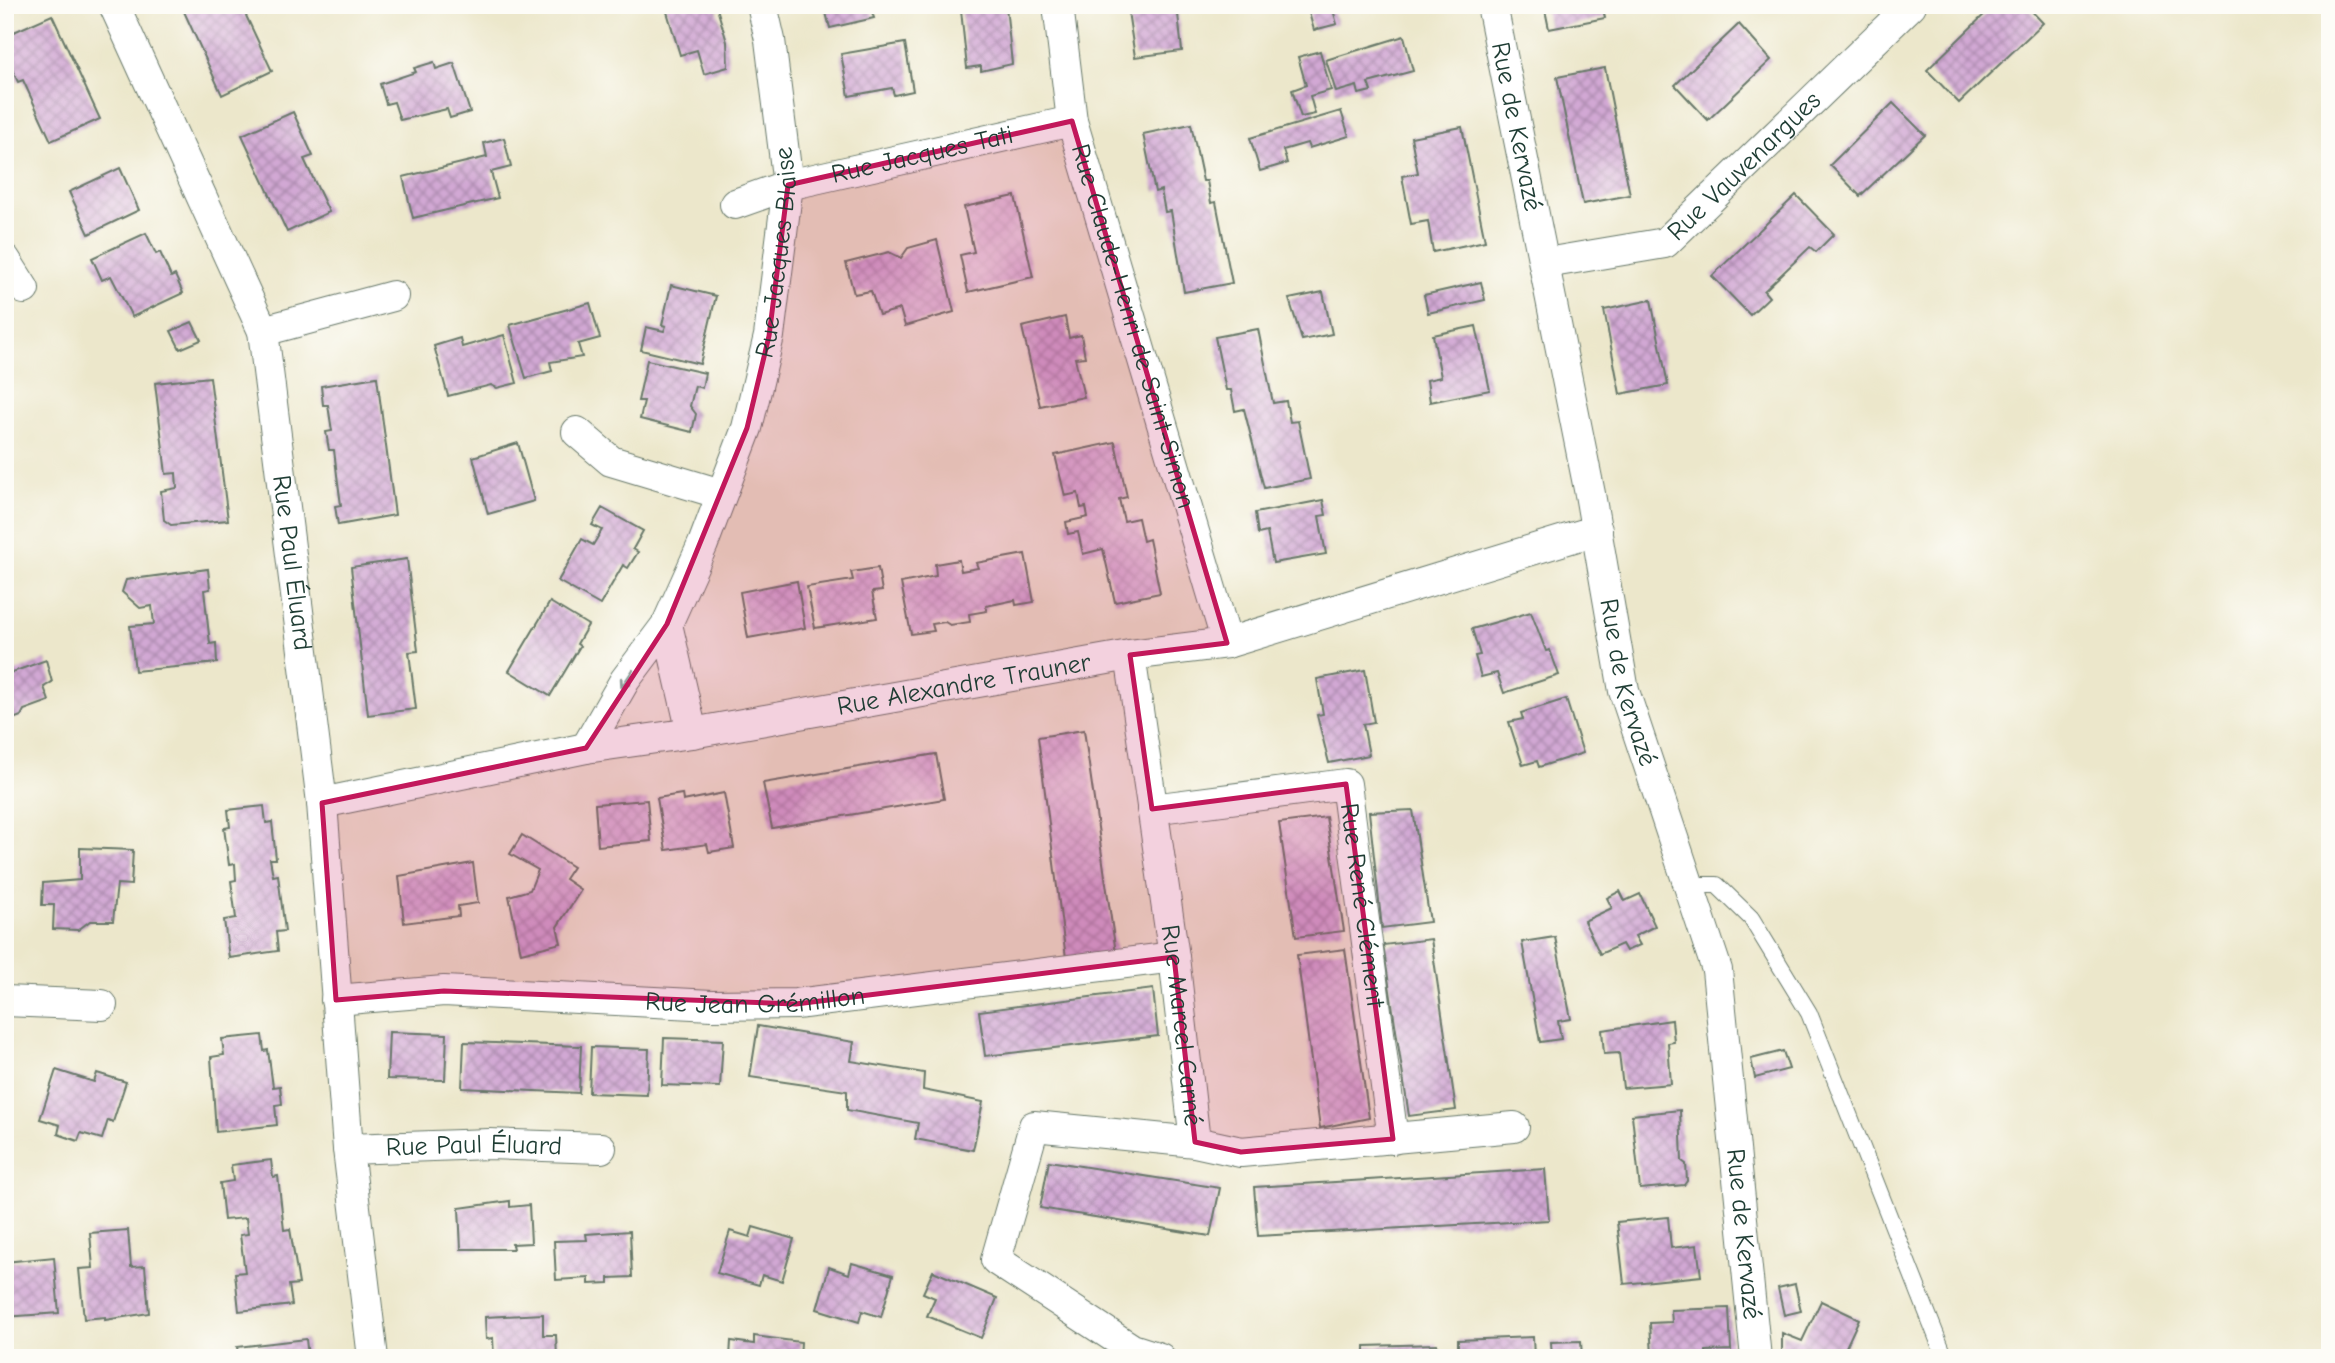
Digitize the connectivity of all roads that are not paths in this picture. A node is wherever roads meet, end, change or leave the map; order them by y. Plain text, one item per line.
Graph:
1 (114, 5) edge
2 (762, 5) edge
3 (1058, 5) edge
4 (1492, 5) edge
5 (1911, 5) edge
6 (1072, 121) junction
7 (788, 185) junction
8 (735, 204) dead end
9 (5, 259) edge
10 (1546, 264) junction
11 (24, 289) dead end
12 (393, 296) dead end
13 (263, 331) junction
14 (577, 432) dead end
15 (721, 494) junction
16 (1597, 530) junction
17 (667, 624) junction
18 (1227, 643) junction
19 (1130, 654) junction
20 (692, 733) junction
21 (586, 748) junction
22 (322, 803) junction
23 (1152, 809) junction
24 (1689, 885) junction
25 (1174, 957) junction
26 (336, 1000) junction
27 (5, 1001) edge
28 (102, 1005) dead end
29 (1514, 1127) dead end
30 (1393, 1139) junction
31 (1195, 1142) junction
32 (601, 1148) dead end
33 (348, 1149) junction
34 (373, 1358) edge
35 (1160, 1358) edge
36 (1756, 1358) edge
37 (1945, 1358) edge

1 - 13 street, Rue Paul Éluard
2 - 7 street, Rue Jacques Blaise
3 - 6 street, Rue Claude-Henri de Saint-Simon
4 - 10 street, Rue de Kervazé
5 - 10 street, Rue Vauvenargues
6 - 7 street, Rue Jacques Tati
6 - 18 street, Rue Claude-Henri de Saint-Simon
7 - 8 street, Rue Jacques Tati
7 - 15 street, Rue Jacques Blaise
9 - 11 street
10 - 16 street, Rue de Kervazé
12 - 13 street
13 - 22 street, Rue Paul Éluard
14 - 15 street
15 - 17 street, Rue Jacques Blaise
16 - 18 street, Rue Alexandre Trauner
16 - 24 street, Rue de Kervazé
17 - 20 street
17 -> 21 street, Rue Jacques Blaise
18 - 19 street, Rue Alexandre Trauner
19 - 20 street, Rue Alexandre Trauner
19 - 23 street, Rue Marcel Carné
20 - 21 street, Rue Alexandre Trauner
21 - 22 street, Rue Alexandre Trauner
22 - 26 street, Rue Paul Éluard
23 - 25 street, Rue Marcel Carné
23 - 30 street, Rue René Clément
24 - 36 street, Rue de Kervazé
24 - 37 lane
25 - 26 street, Rue Jean Grémillon
25 - 31 street, Rue Marcel Carné
26 - 33 street, Rue Paul Éluard
27 - 28 street
29 - 30 street
30 - 31 street
31 - 35 street, Rue Marcel Carné
32 - 33 street, Rue Paul Éluard
33 - 34 street, Rue Paul Éluard

